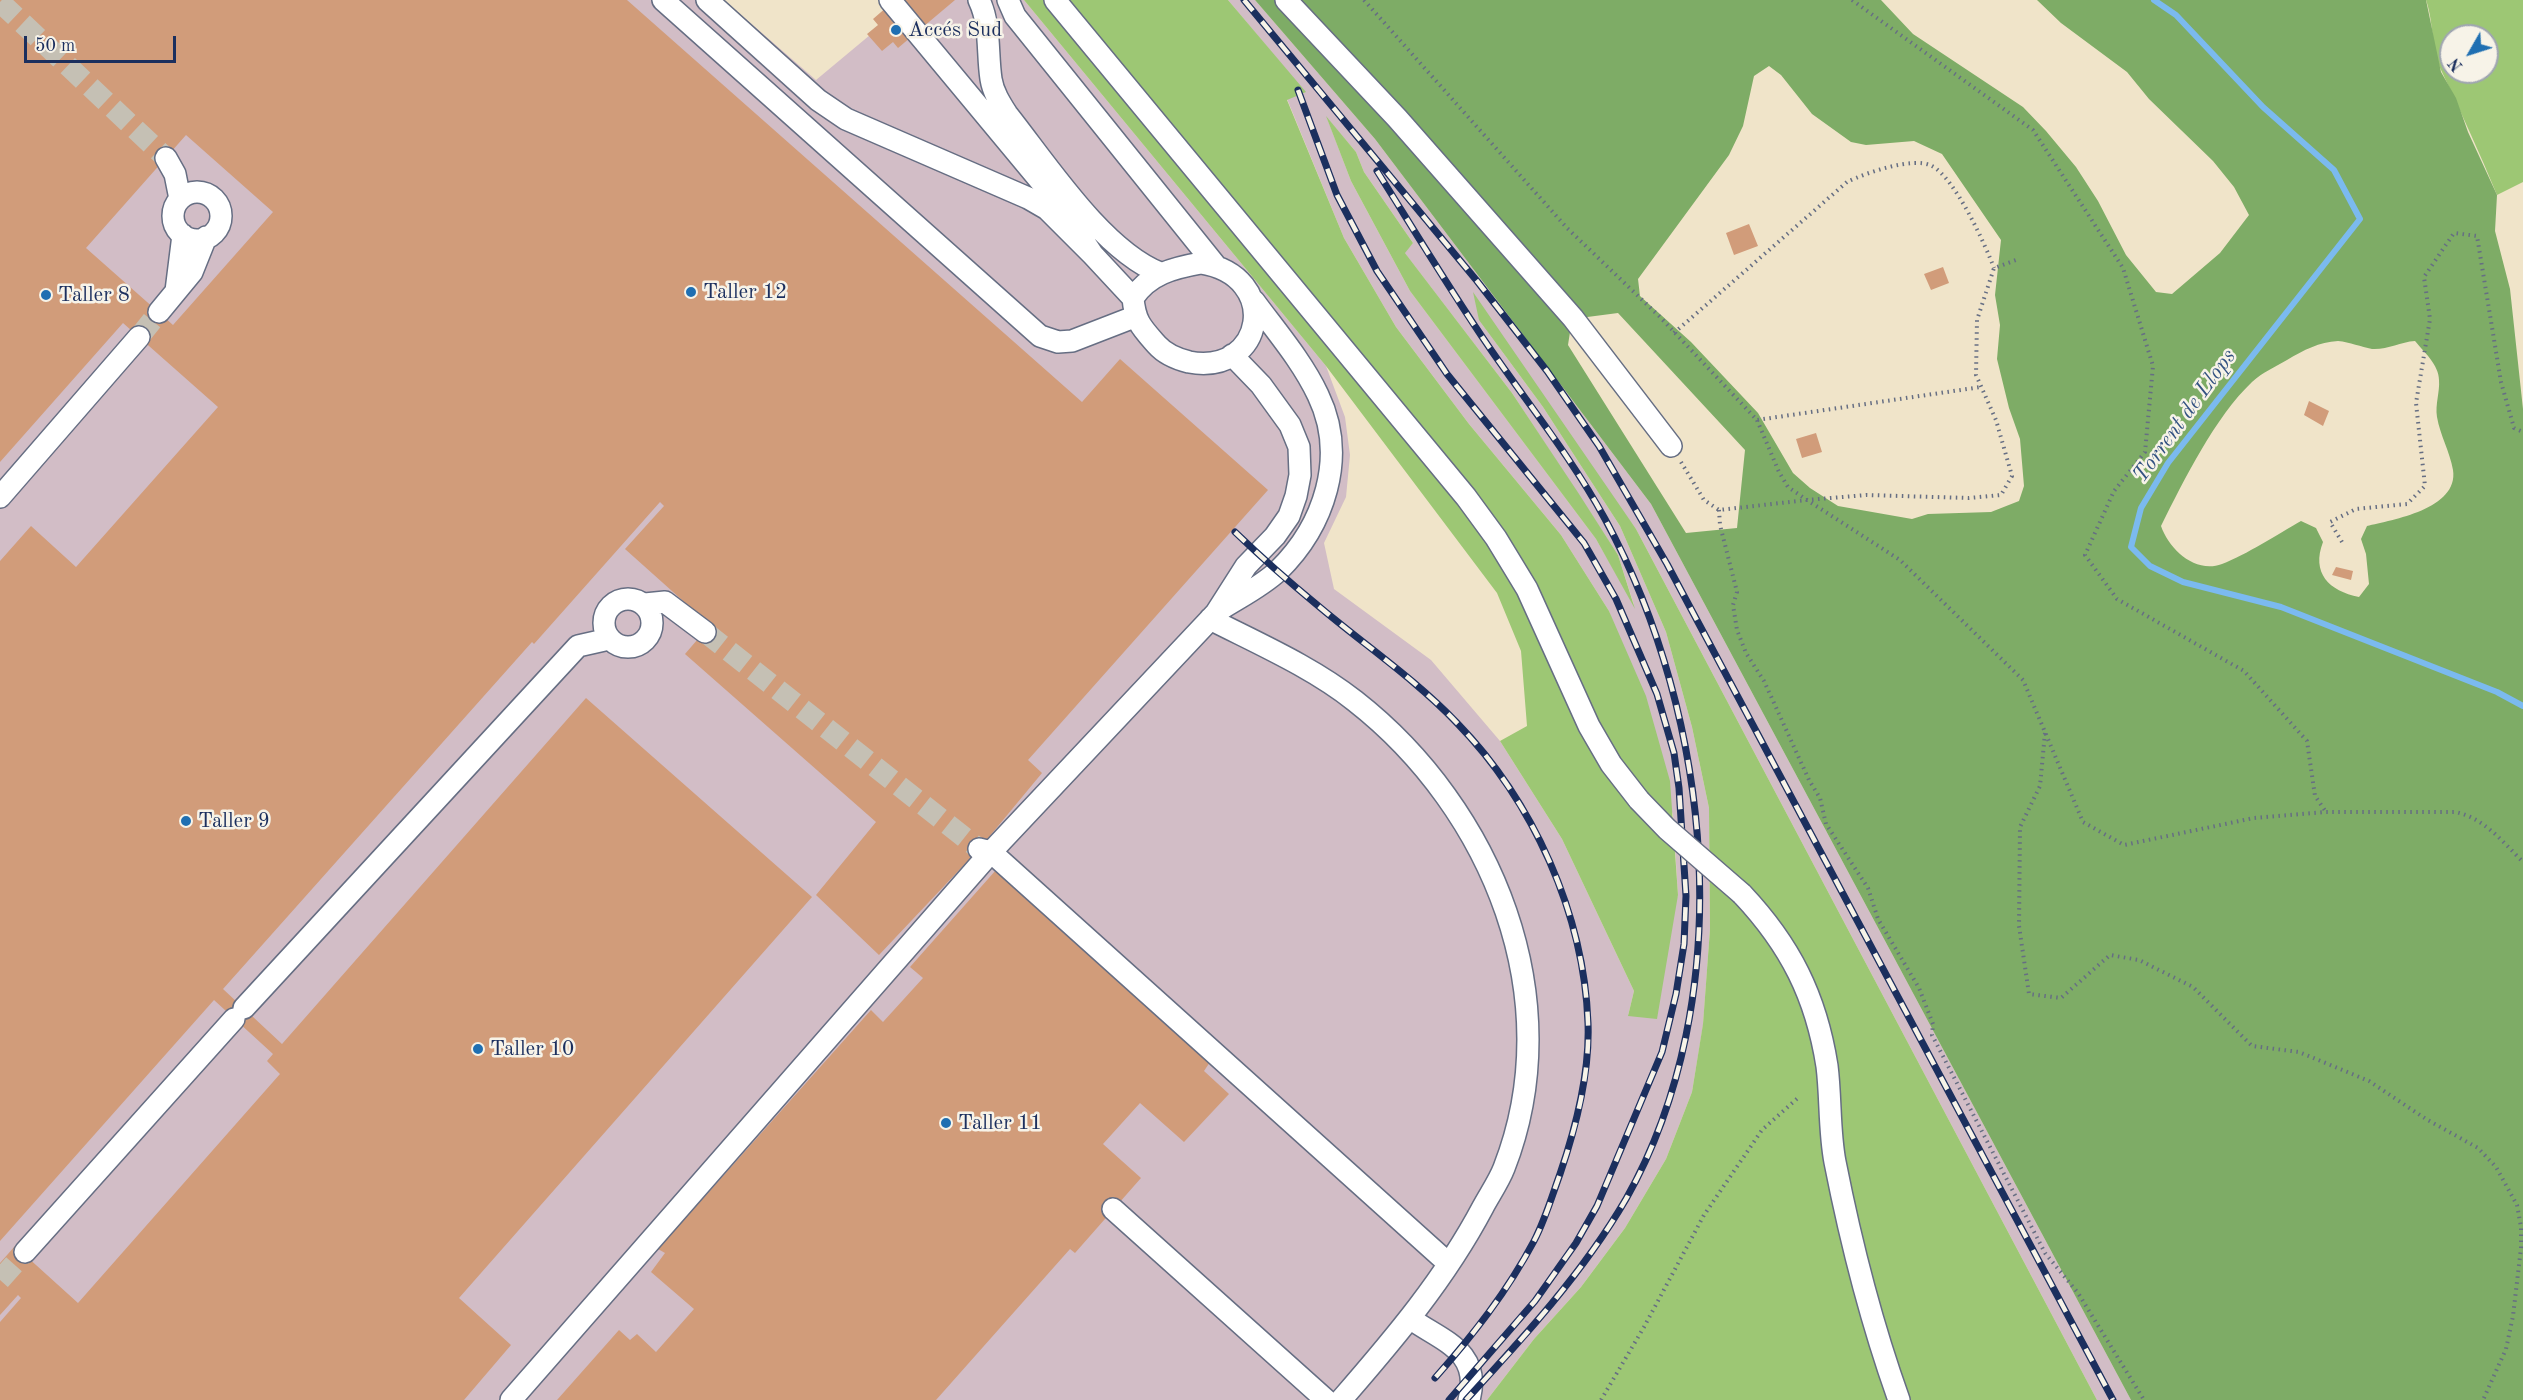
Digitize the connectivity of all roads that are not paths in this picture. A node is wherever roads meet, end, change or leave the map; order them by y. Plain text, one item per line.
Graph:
1 (663, 0) edge
2 (707, 0) edge
3 (890, 0) edge
4 (979, 0) edge
5 (1008, 0) edge
6 (1055, 0) edge
7 (1286, 0) edge
8 (166, 158) tunnel mouth
9 (180, 199) junction
10 (183, 235) junction
11 (206, 237) junction
12 (1093, 255) junction
13 (1216, 266) junction
14 (1160, 273) junction
15 (177, 291) junction
16 (1254, 301) junction
17 (1133, 307) junction
18 (159, 312) tunnel mouth
19 (139, 337) tunnel mouth
20 (1232, 355) junction
21 (1671, 446) road end
22 (0, 497) edge
23 (645, 604) junction
24 (605, 615) junction
25 (1213, 616) junction
26 (705, 632) tunnel mouth
27 (609, 639) junction
28 (578, 646) junction
29 (985, 851) junction
30 (1113, 1209) dead end
31 (25, 1252) tunnel mouth
32 (1449, 1264) junction
33 (1411, 1319) junction
34 (511, 1400) edge
35 (1326, 1400) edge
36 (1341, 1400) edge
37 (1469, 1400) edge
38 (1899, 1400) edge

1 - 17 street
2 - 12 street
3 - 12 street
4 - 14 street
5 - 13 street
6 - 38 street, bridge
7 - 21 street
8 - 9 street
9 - 10 street
9 - 11 street
10 - 11 street
10 - 15 street
11 - 15 street
12 - 17 street
13 - 14 street
13 - 16 street
14 - 17 street
15 - 18 street
16 - 20 street
16 - 25 street
17 - 20 street
19 - 22 street
20 - 25 street
23 - 24 street
23 - 26 street
23 - 27 street
24 - 27 street
24 - 28 street
25 - 29 street
25 - 32 street
27 - 28 street
28 - 31 street
29 - 32 street
29 - 34 street
30 - 35 street
32 - 33 street
33 - 36 street
33 - 37 street

